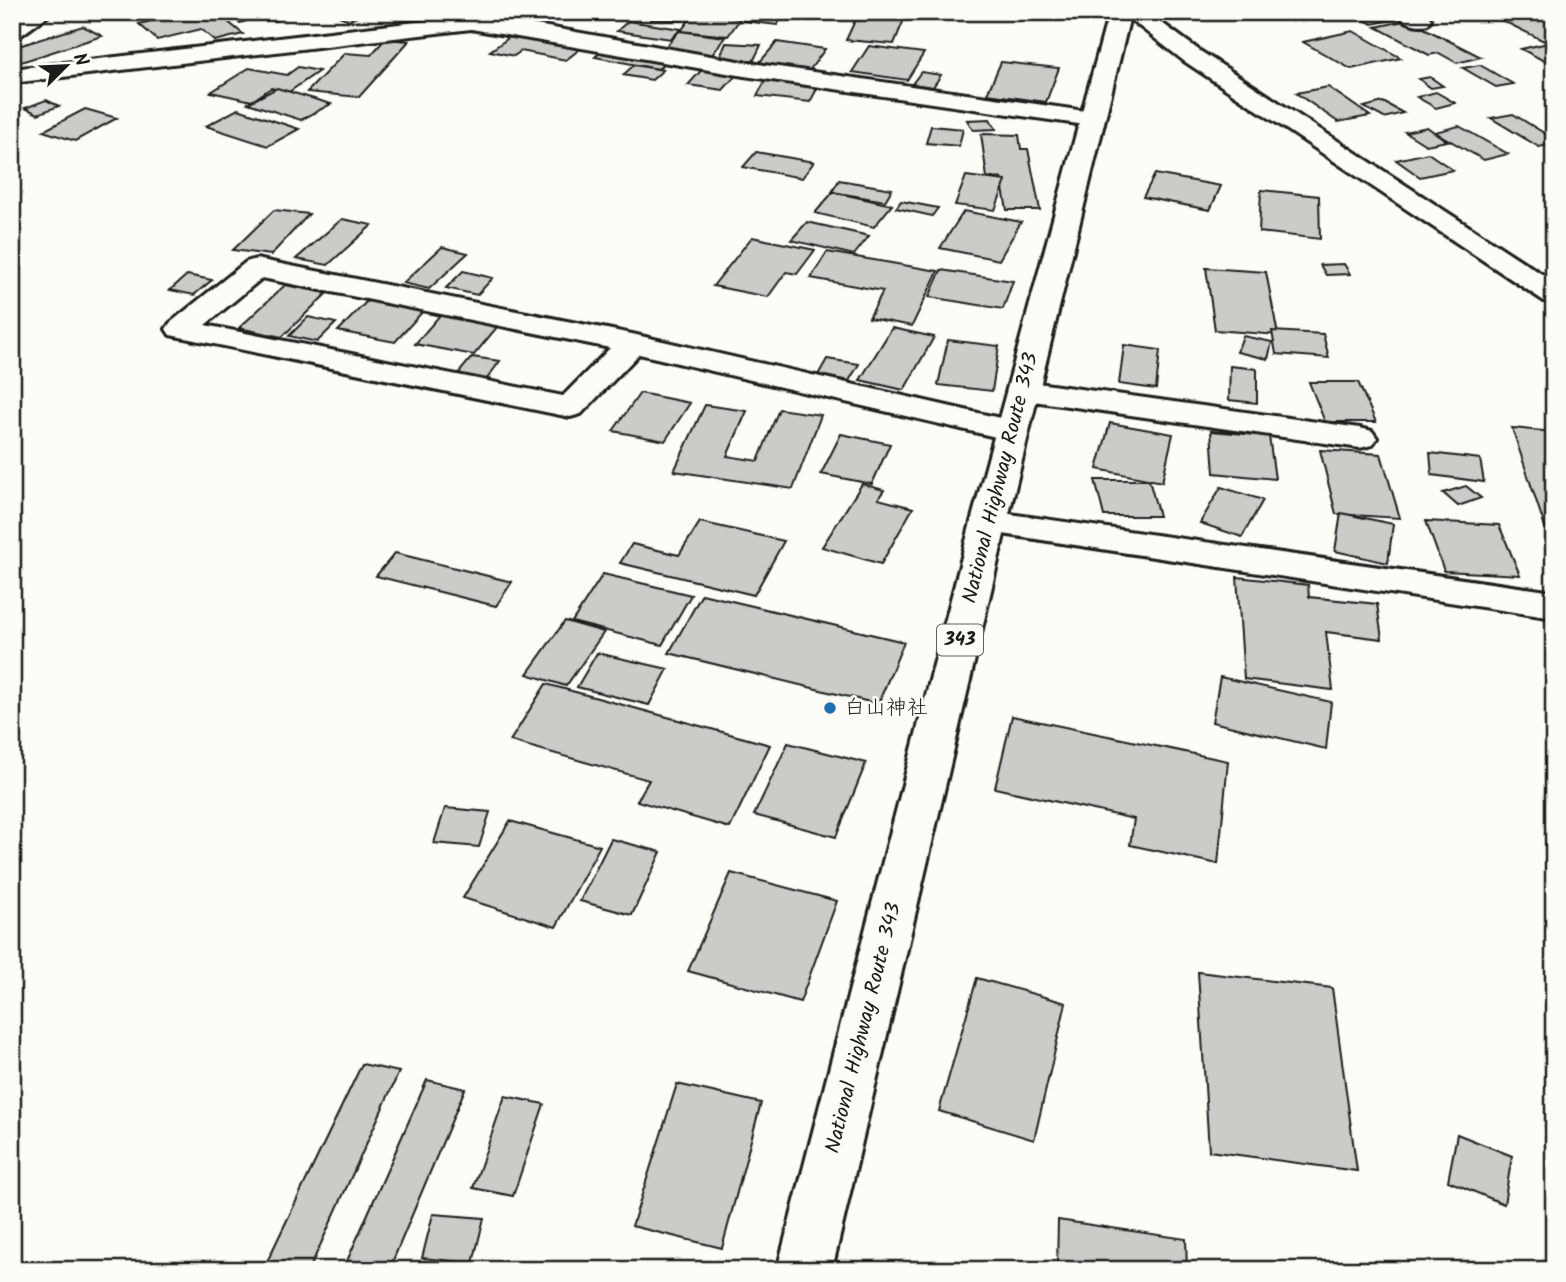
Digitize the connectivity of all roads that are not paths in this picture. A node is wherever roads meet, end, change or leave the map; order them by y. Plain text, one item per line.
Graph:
1 (42, 12) edge
2 (444, 12) edge
3 (1120, 12) edge
4 (1132, 12) edge
5 (541, 14) edge
6 (469, 22) junction
7 (12, 31) edge
8 (12, 76) edge
9 (1092, 119) junction
10 (1554, 295) edge
11 (632, 342) junction
12 (1023, 391) junction
13 (1013, 431) junction
14 (1360, 438) dead end
15 (989, 522) junction
16 (1554, 605) edge
17 (804, 1270) edge

1 - 7 main road
2 - 6 main road
3 - 9 main road, National Highway Route 343 / 343
4 - 10 main road
5 - 6 main road
6 - 8 main road
6 - 9 main road
9 - 12 main road, National Highway Route 343 / 343
11 - 11 main road
11 - 13 main road
12 - 13 main road, National Highway Route 343 / 343
12 - 14 main road
13 - 15 main road, National Highway Route 343 / 343
15 - 16 main road
15 - 17 main road, National Highway Route 343 / 343

